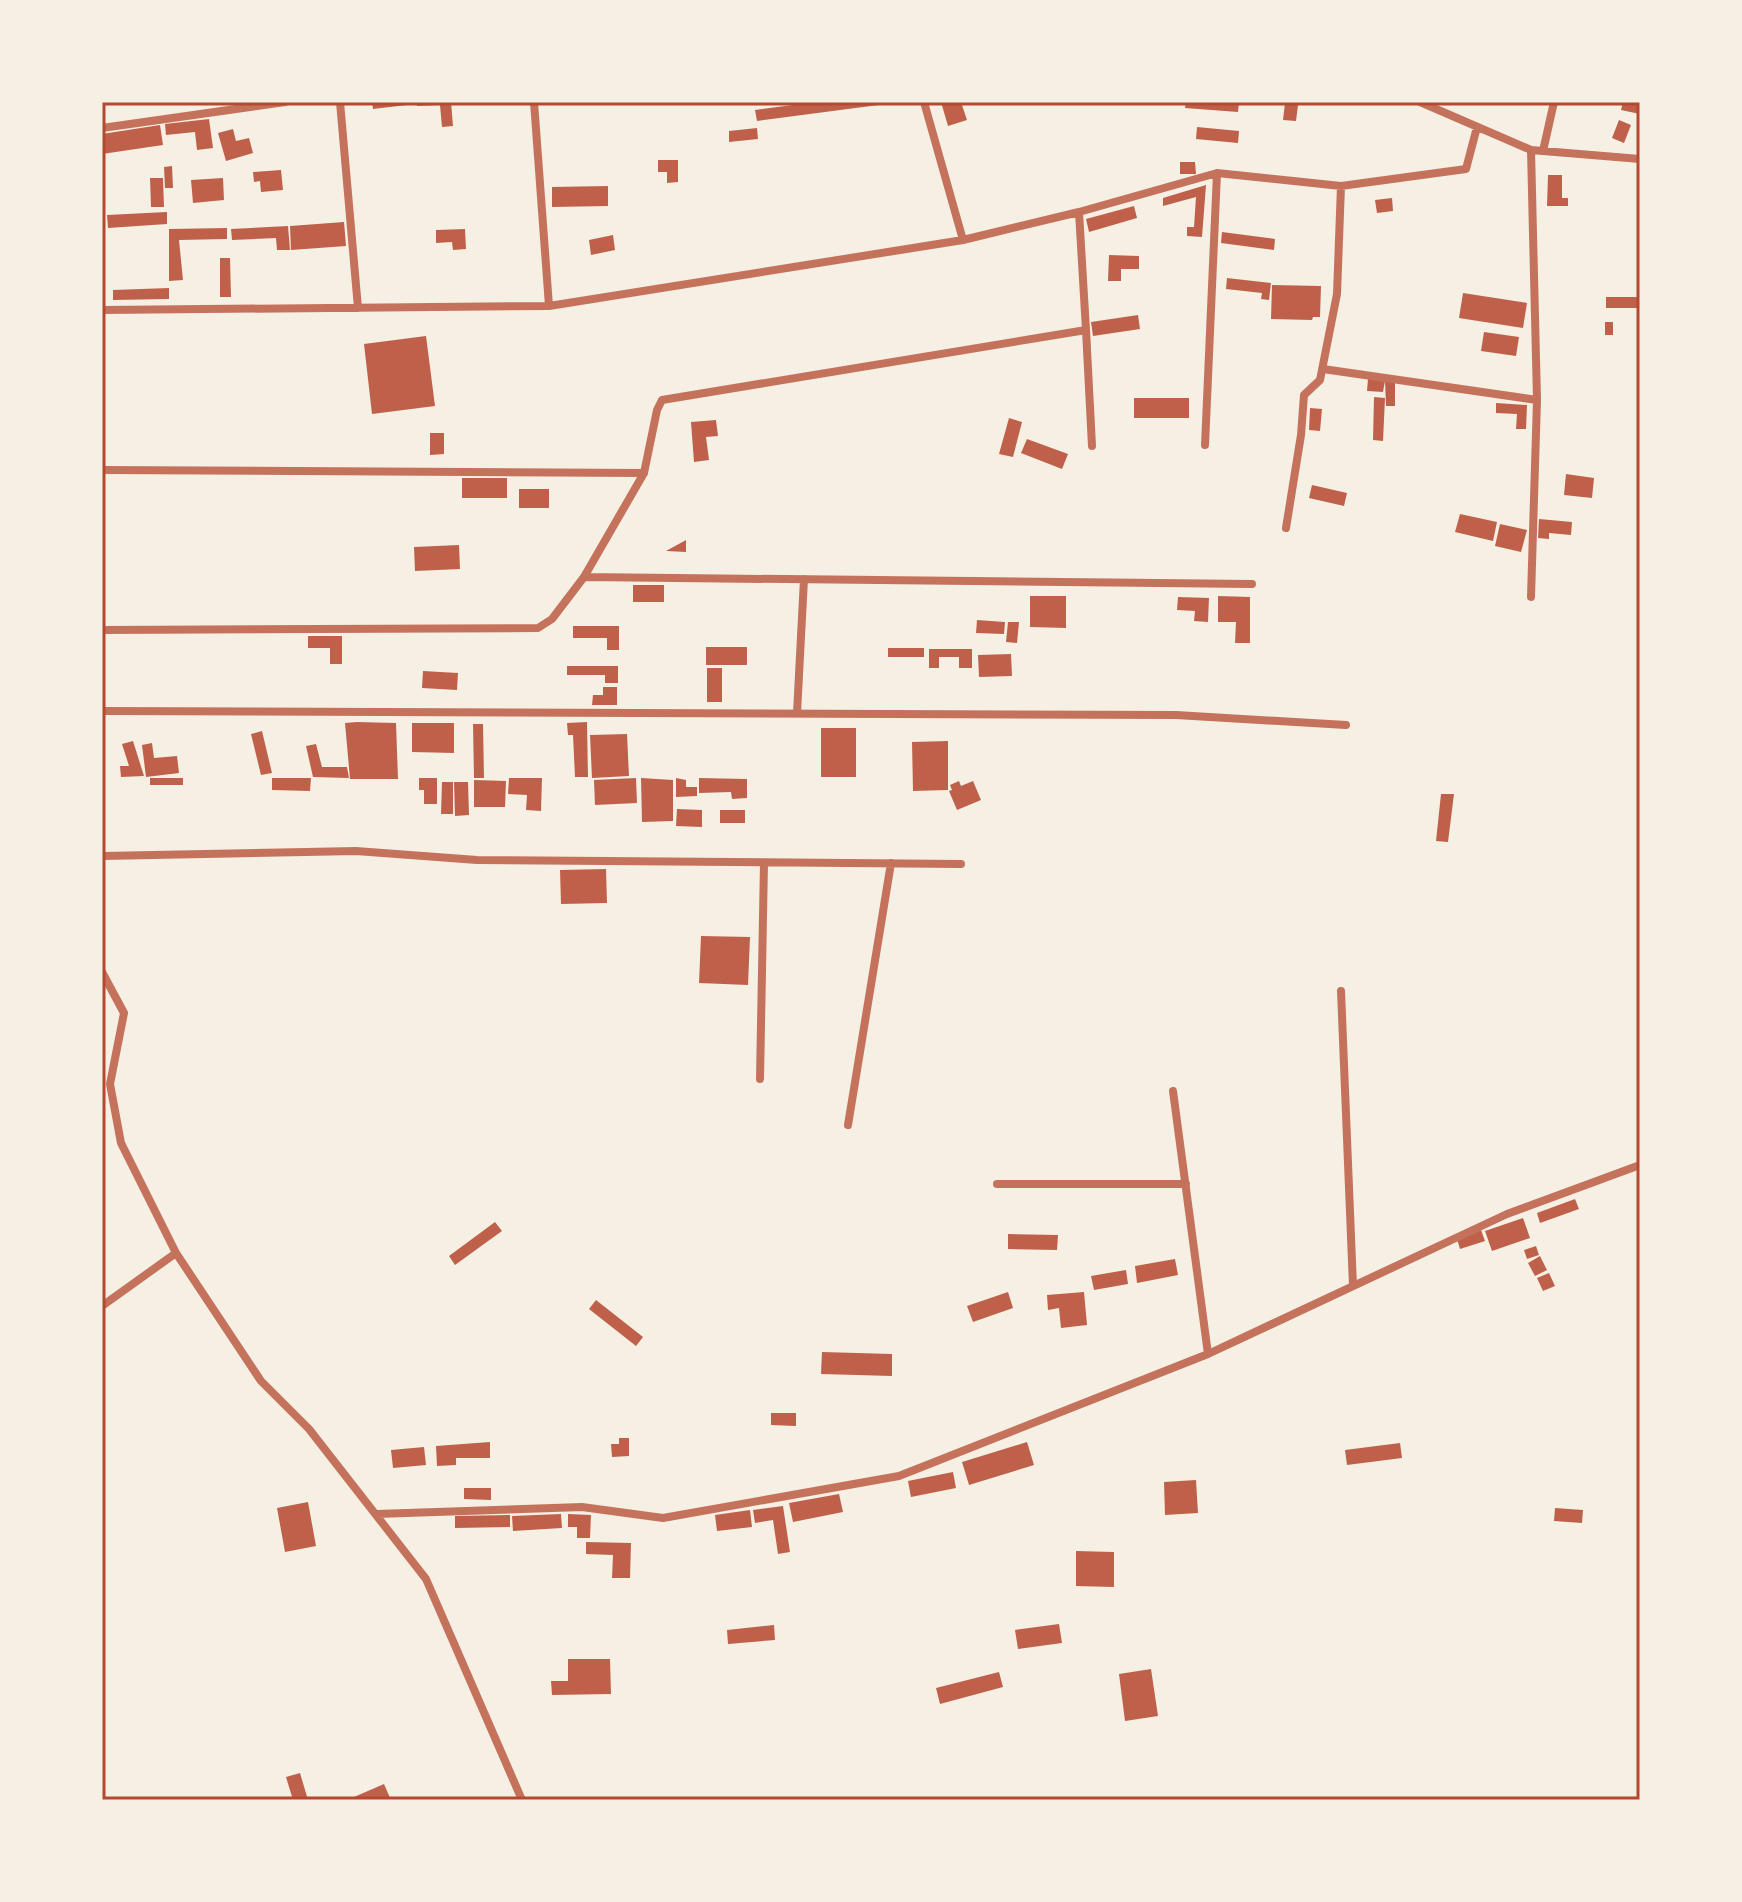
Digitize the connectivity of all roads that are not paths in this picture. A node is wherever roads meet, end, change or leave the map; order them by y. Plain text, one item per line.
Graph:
1 (285, 102) edge
2 (340, 102) edge
3 (534, 102) edge
4 (924, 102) edge
5 (1420, 102) edge
6 (1554, 102) edge
7 (1477, 127) junction
8 (102, 128) edge
9 (1531, 150) junction
10 (1543, 151) junction
11 (1640, 159) edge
12 (1217, 173) junction
13 (1341, 186) junction
14 (1079, 212) junction
15 (963, 240) junction
16 (549, 306) junction
17 (358, 308) junction
18 (102, 310) edge
19 (1086, 330) junction
20 (1323, 369) junction
21 (1537, 400) junction
22 (1205, 445) dead end
23 (1092, 446) dead end
24 (102, 470) edge
25 (644, 473) junction
26 (1286, 528) dead end
27 (584, 577) junction
28 (804, 579) junction
29 (1252, 584) dead end
30 (1531, 597) dead end
31 (102, 630) edge
32 (102, 711) edge
33 (797, 713) junction
34 (1346, 725) dead end
35 (102, 856) edge
36 (764, 863) junction
37 (891, 863) junction
38 (961, 864) dead end
39 (102, 972) edge
40 (1341, 991) dead end
41 (760, 1079) dead end
42 (106, 1084) edge
43 (1173, 1091) dead end
44 (848, 1125) dead end
45 (1640, 1165) edge
46 (997, 1184) dead end
47 (1186, 1184) junction
48 (176, 1253) junction
49 (1353, 1286) junction
50 (102, 1306) edge
51 (1208, 1354) junction
52 (377, 1514) junction
53 (522, 1800) edge

1 - 8 street
2 - 17 street
3 - 16 street
4 - 15 street
5 - 7 street
6 - 10 street
7 - 9 street
7 - 13 street
9 - 10 street
9 - 21 street
10 - 11 street
12 - 13 street
12 - 14 street
12 - 22 street
13 - 20 street
14 - 15 street
14 - 19 street
15 - 16 street
16 - 17 street
17 - 18 street
19 - 23 street
19 - 25 street
20 - 21 street
20 - 26 street
21 - 30 street
24 - 25 street
25 - 27 street
27 - 28 street
27 - 31 street
28 - 29 street
28 - 33 street
32 - 33 street
33 - 34 street
35 - 36 street
36 - 37 street
36 - 41 street
37 - 38 street
37 - 44 street
39 - 42 street
40 - 49 street
42 - 48 street
43 - 47 street
45 - 49 street
46 - 47 street
47 - 51 street
48 - 50 street
48 - 52 street
49 - 51 street
51 - 52 street
52 - 53 street

